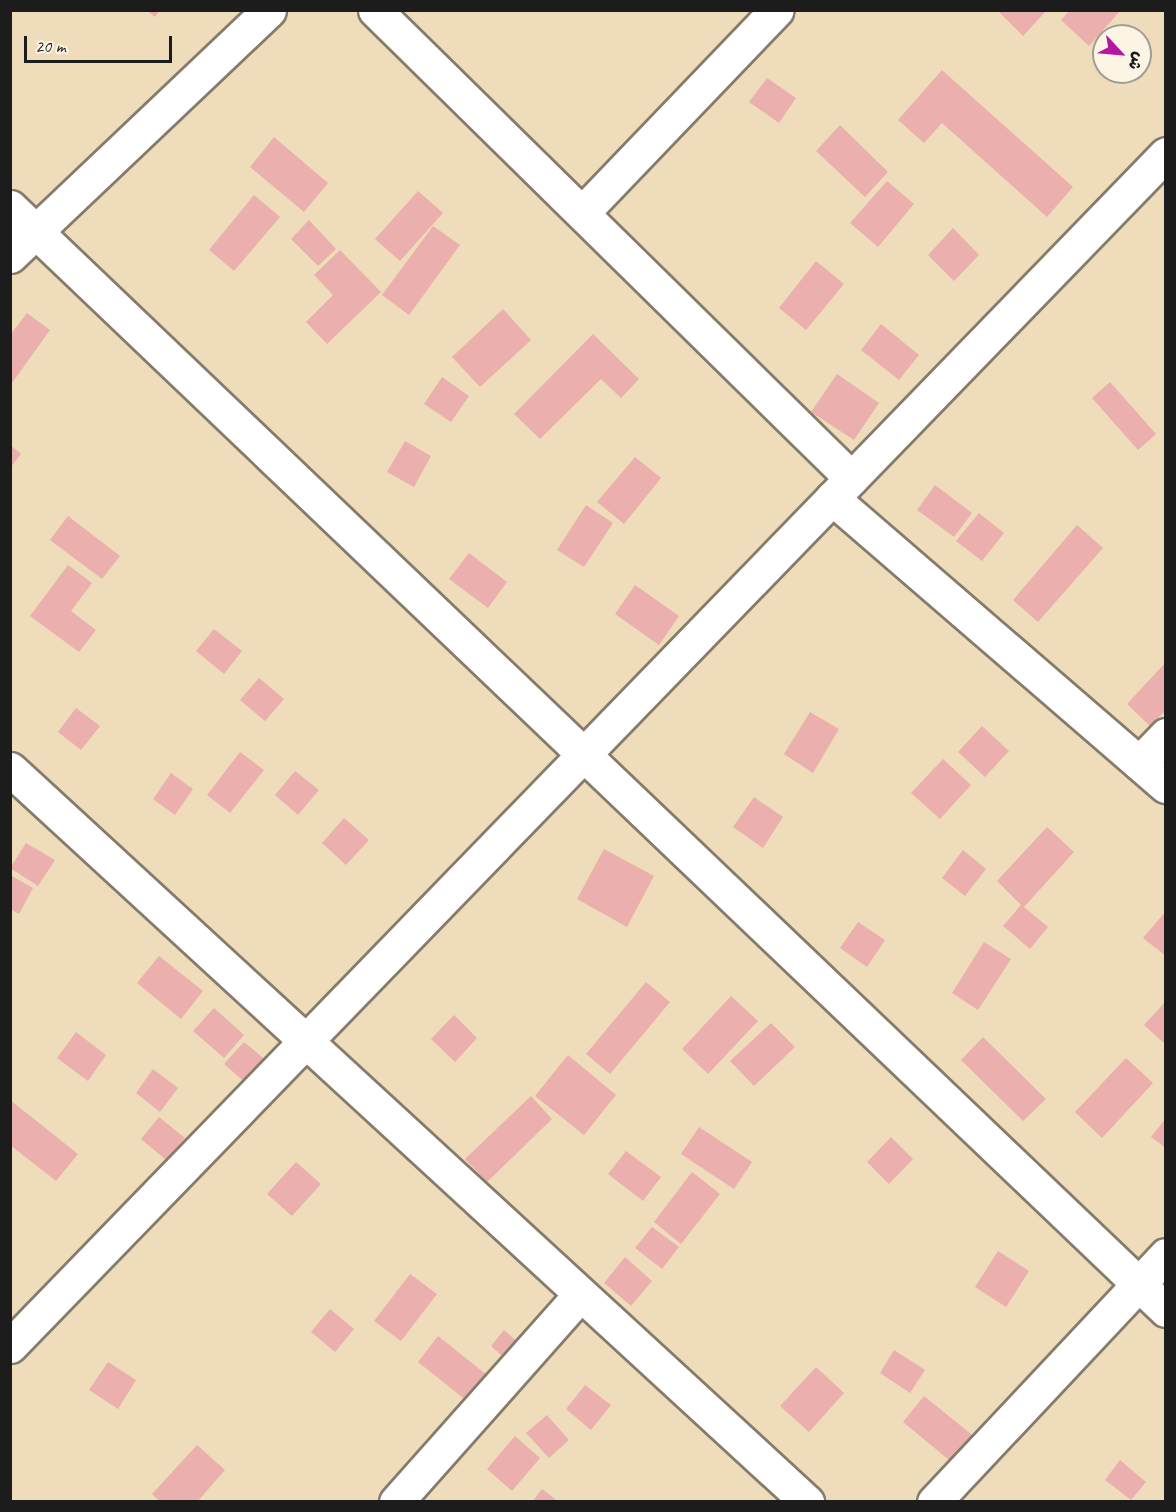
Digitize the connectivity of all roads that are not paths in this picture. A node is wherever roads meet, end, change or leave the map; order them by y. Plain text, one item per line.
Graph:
1 (269, 10) edge
2 (375, 10) edge
3 (777, 10) edge
4 (1166, 154) edge
5 (10, 207) edge
6 (582, 213) junction
7 (34, 230) junction
8 (10, 256) edge
9 (842, 488) junction
10 (1166, 735) edge
11 (584, 755) junction
12 (1139, 763) junction
13 (15, 784) edge
14 (1166, 786) edge
15 (304, 1043) junction
16 (1166, 1255) edge
17 (1137, 1283) junction
18 (580, 1295) junction
19 (1166, 1310) edge
20 (10, 1346) edge
21 (396, 1502) edge
22 (807, 1502) edge
23 (933, 1502) edge

1 - 7 street
2 - 6 street
3 - 6 street
4 - 9 street
5 - 7 street
6 - 9 street
7 - 8 street
7 - 11 street
9 - 11 street
9 - 12 street
10 - 12 street
11 - 15 street
11 - 17 street
12 - 14 street
13 - 15 street
15 - 18 street
15 - 20 street
16 - 17 street
17 - 19 street
17 - 23 street
18 - 21 street
18 - 22 street

